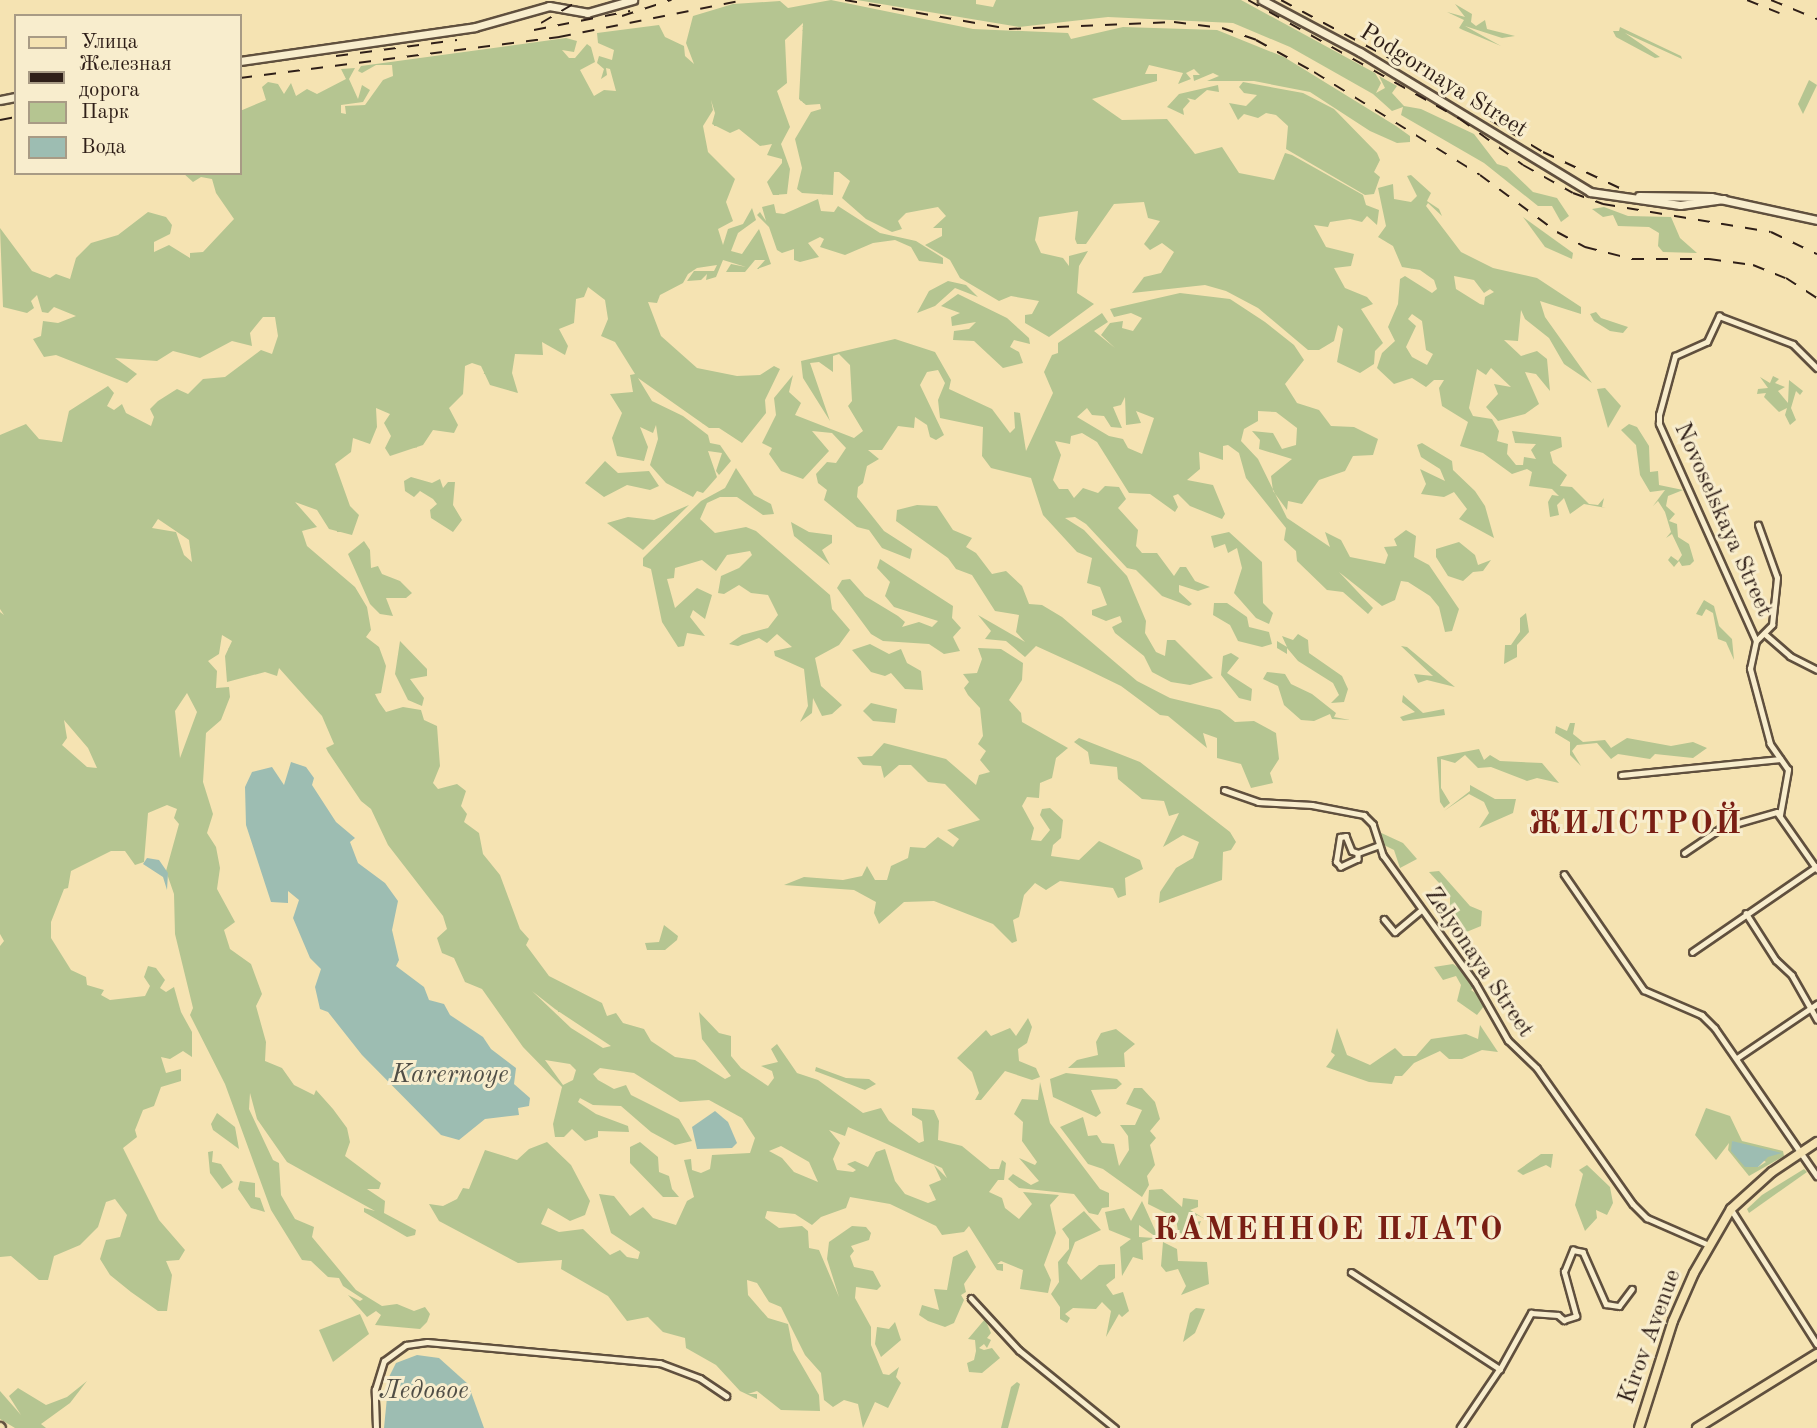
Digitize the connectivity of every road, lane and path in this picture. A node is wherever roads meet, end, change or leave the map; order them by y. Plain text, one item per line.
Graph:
1 (633, 0) edge
2 (1262, 0) edge
3 (242, 61) edge
4 (1817, 220) edge
5 (1817, 368) edge
6 (1758, 524) dead end
7 (1765, 634) junction
8 (1756, 641) junction
9 (1817, 670) edge
10 (1781, 759) junction
11 (1621, 775) dead end
12 (1224, 790) dead end
13 (1780, 815) junction
14 (1377, 846) junction
15 (1358, 853) junction
16 (1684, 853) dead end
17 (1816, 867) edge
18 (1564, 874) dead end
19 (1421, 910) junction
20 (1746, 913) junction
21 (1384, 919) dead end
22 (1692, 952) dead end
23 (1817, 1004) edge
24 (1810, 1008) junction
25 (1817, 1019) edge
26 (1737, 1058) junction
27 (1817, 1142) edge
28 (1801, 1152) junction
29 (1817, 1176) edge
30 (1731, 1209) junction
31 (1709, 1245) junction
32 (1351, 1272) dead end
33 (1632, 1289) dead end
34 (971, 1298) dead end
35 (1817, 1344) edge
36 (1817, 1354) edge
37 (1500, 1368) junction
38 (727, 1396) dead end
39 (376, 1428) edge
40 (1115, 1428) edge
41 (1460, 1428) edge
42 (1639, 1428) edge
43 (1697, 1428) edge

1 - 3 main road
2 - 4 main road, Podgornaya Street
5 - 8 street, Novoselskaya Street
6 - 7 street
7 - 8 street
7 - 9 street
8 - 10 street, Novoselskaya Street
10 - 11 street
10 - 13 street, Novoselskaya Street
12 - 14 street, Zelyonaya Street
13 - 16 street
13 - 17 street
14 - 15 street
14 - 19 street, Zelyonaya Street
15 - 15 street
17 - 20 street
18 - 26 street
19 - 21 street
19 - 31 street, Zelyonaya Street
20 - 22 street
20 - 24 street
23 - 24 street
24 - 25 street
24 - 26 street
26 - 28 street
27 - 28 main road, Kirov Avenue
28 - 29 street
28 - 30 main road, Kirov Avenue
30 - 31 main road, Kirov Avenue
30 - 35 street
31 - 42 main road, Kirov Avenue
32 - 37 street
33 - 37 street
34 - 40 street
36 - 43 main road
37 - 41 street
38 - 39 street

